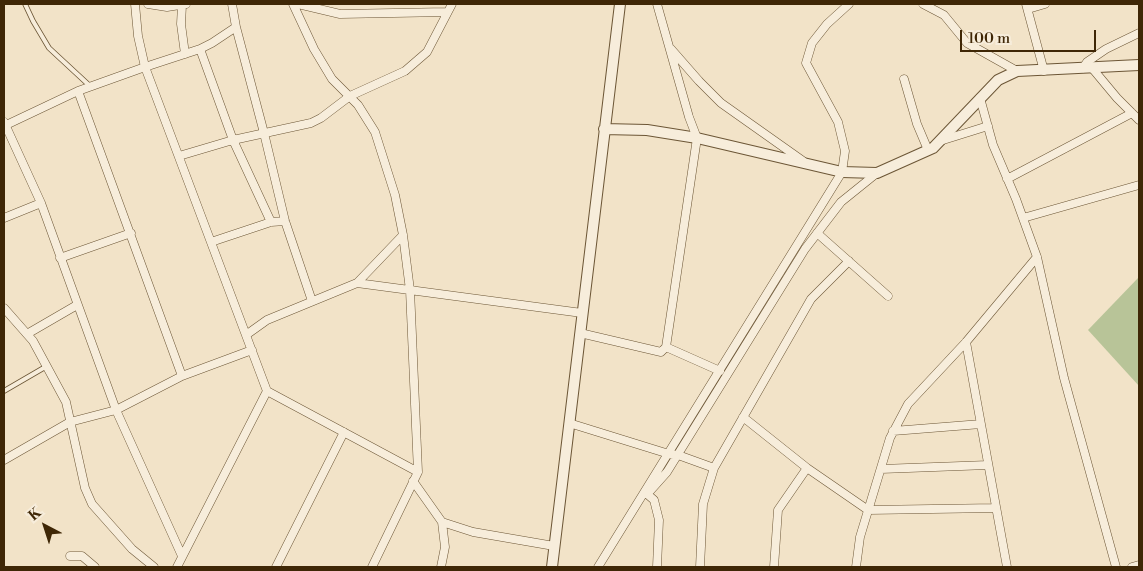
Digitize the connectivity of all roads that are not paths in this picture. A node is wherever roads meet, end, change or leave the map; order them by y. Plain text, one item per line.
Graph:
1 (25, 4) edge
2 (134, 4) edge
3 (148, 4) edge
4 (232, 4) edge
5 (293, 4) edge
6 (298, 4) edge
7 (452, 4) edge
8 (620, 4) edge
9 (657, 4) edge
10 (848, 4) edge
11 (923, 4) edge
12 (1045, 4) edge
13 (184, 5) edge
14 (1027, 6) edge
15 (446, 12) junction
16 (236, 27) junction
17 (1139, 33) edge
18 (669, 47) junction
19 (200, 49) junction
20 (185, 54) junction
21 (1139, 65) edge
22 (145, 67) junction
23 (1088, 68) junction
24 (1017, 71) junction
25 (1044, 71) junction
26 (904, 79) dead end
27 (90, 86) junction
28 (78, 91) junction
29 (350, 96) junction
30 (980, 98) junction
31 (1132, 113) junction
32 (1139, 120) edge
33 (4, 125) edge
34 (988, 126) junction
35 (604, 129) junction
36 (264, 133) junction
37 (696, 138) junction
38 (233, 140) junction
39 (939, 142) junction
40 (928, 150) junction
41 (179, 156) junction
42 (806, 164) junction
43 (842, 172) junction
44 (877, 173) junction
45 (1007, 179) junction
46 (1139, 185) edge
47 (40, 203) junction
48 (4, 218) edge
49 (1023, 218) junction
50 (285, 221) junction
51 (271, 222) junction
52 (131, 233) junction
53 (817, 233) junction
54 (403, 236) junction
55 (211, 242) junction
56 (1037, 256) junction
57 (60, 258) junction
58 (848, 261) junction
59 (357, 283) junction
60 (410, 290) junction
61 (888, 296) dead end
62 (312, 301) junction
63 (77, 305) junction
64 (4, 308) edge
65 (582, 313) junction
66 (580, 333) junction
67 (27, 334) junction
68 (246, 335) junction
69 (966, 342) junction
70 (666, 347) junction
71 (252, 350) junction
72 (46, 366) junction
73 (720, 371) junction
74 (182, 376) junction
75 (4, 391) edge
76 (267, 391) junction
77 (116, 410) junction
78 (743, 417) junction
79 (70, 422) junction
80 (569, 424) junction
81 (981, 424) junction
82 (893, 431) junction
83 (344, 432) junction
84 (669, 454) junction
85 (678, 455) junction
86 (4, 460) edge
87 (988, 464) junction
88 (714, 468) junction
89 (807, 468) junction
90 (880, 469) junction
91 (418, 472) junction
92 (413, 482) junction
93 (647, 494) junction
94 (638, 503) junction
95 (996, 508) junction
96 (868, 510) junction
97 (442, 522) junction
98 (554, 546) junction
99 (70, 556) dead end
100 (182, 556) junction
101 (1139, 565) edge
102 (95, 567) edge
103 (154, 567) edge
104 (177, 567) edge
105 (276, 567) edge
106 (372, 567) edge
107 (441, 567) edge
108 (552, 567) edge
109 (598, 567) edge
110 (657, 567) edge
111 (700, 567) edge
112 (774, 567) edge
113 (856, 567) edge
114 (1007, 567) edge
115 (1116, 567) edge
116 (1132, 567) edge

1 - 27 lane
2 - 22 street
3 - 13 street
4 - 16 street
5 - 29 street
6 - 15 street
7 - 15 street
8 - 35 street
9 - 18 street
10 - 43 street
11 - 24 street
12 - 14 street
13 - 20 street
14 - 25 street
15 - 29 street
16 - 19 street
16 - 36 street
17 - 23 street
18 - 37 street
18 - 42 street
19 - 20 street
19 - 38 street
20 - 22 street
21 - 23 street
22 - 27 street
22 - 41 street
23 - 25 street
23 - 31 street
24 - 25 street
24 - 30 street
26 - 40 street
27 - 28 street
28 - 33 street
28 - 52 street
29 - 36 street
29 - 54 street
30 - 34 street
30 - 39 street
31 - 32 street
31 - 45 street
33 - 47 street
34 - 39 street
34 - 45 street
35 - 37 street
35 - 65 street
36 - 38 street
36 - 50 street
37 - 42 street
37 - 70 street
38 - 41 street
38 - 51 street
39 - 40 street
40 - 44 street
41 - 55 street
42 - 43 street
43 - 44 street
43 - 73 street
44 - 53 street
45 - 49 street
46 - 49 street
47 - 48 street
47 - 57 street
49 - 56 street
50 - 51 street
50 - 62 street
51 - 55 street
52 - 57 street
52 - 74 street
53 - 58 street
53 - 85 street
54 - 59 street
54 - 60 street
55 - 68 street
56 - 69 street
56 - 115 street
57 - 63 street
58 - 61 street
58 - 78 street
59 - 60 street
59 - 62 street
60 - 65 street
60 - 91 street
62 - 68 street
63 - 67 street
63 - 77 street
64 - 67 street
65 - 66 street
66 - 70 street
66 - 80 street
67 - 72 street
68 - 71 street
69 - 81 street
69 - 82 street
70 - 73 street
71 - 74 street
71 - 76 street
72 - 75 lane
72 - 79 street
73 - 84 street
74 - 77 street
76 - 83 street
76 - 100 street
77 - 79 street
77 - 100 street
78 - 88 street
78 - 89 street
79 - 86 street
79 - 103 street
80 - 84 street
80 - 98 street
81 - 82 street
81 - 87 street
82 - 90 street
83 - 91 street
83 - 105 street
84 - 85 street
84 - 94 street
85 - 88 street
85 - 93 street
87 - 90 street
87 - 95 street
88 - 111 street
89 - 96 street
89 - 112 street
90 - 96 street
91 - 92 street
92 - 97 street
92 - 106 street
93 - 94 street
93 - 110 street
94 - 109 street
95 - 96 street
95 - 114 street
96 - 113 street
97 - 98 street
97 - 107 street
98 - 108 street
99 - 102 street
100 - 104 street
101 - 116 street

